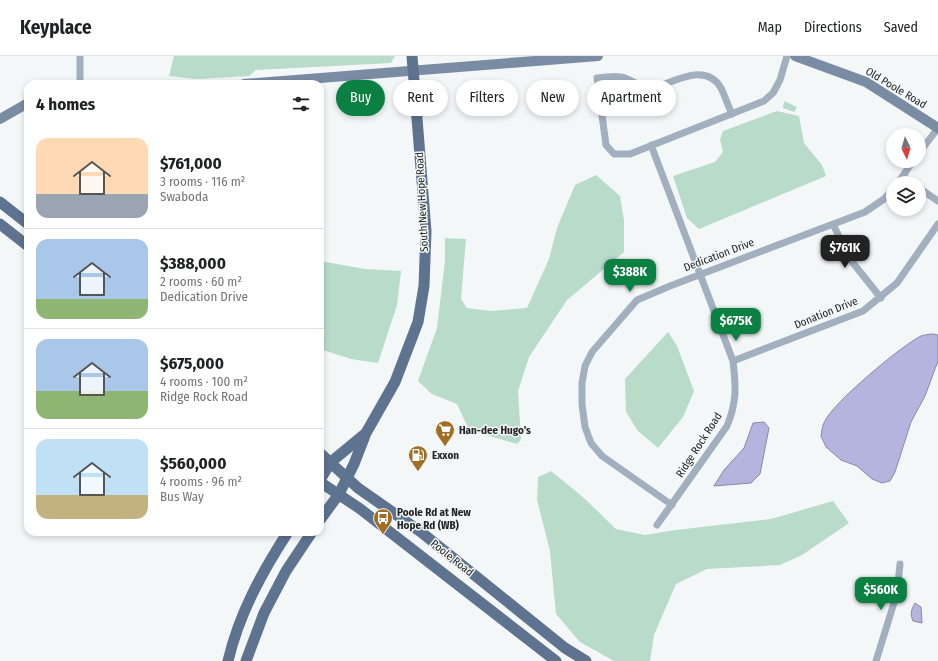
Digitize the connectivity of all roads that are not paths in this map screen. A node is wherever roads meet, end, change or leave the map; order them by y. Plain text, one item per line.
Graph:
1 (80, 56) edge
2 (412, 56) edge
3 (598, 56) edge
4 (787, 56) edge
5 (795, 56) edge
6 (413, 71) junction
7 (80, 80) edge
8 (296, 80) edge
9 (24, 105) edge
10 (732, 114) junction
11 (0, 119) edge
12 (938, 128) edge
13 (926, 144) edge
14 (651, 145) junction
15 (908, 168) edge
16 (902, 176) edge
17 (926, 192) edge
18 (886, 196) edge
19 (938, 200) edge
20 (0, 202) edge
21 (24, 221) edge
22 (0, 224) edge
23 (833, 224) junction
24 (938, 224) edge
25 (24, 243) edge
26 (700, 274) junction
27 (881, 298) junction
28 (733, 361) junction
29 (366, 433) junction
30 (324, 456) edge
31 (331, 462) junction
32 (324, 474) edge
33 (348, 477) junction
34 (324, 484) edge
35 (339, 494) junction
36 (672, 505) junction
37 (324, 515) edge
38 (657, 525) dead end
39 (286, 536) edge
40 (309, 536) edge
41 (900, 564) dead end
42 (565, 648) junction
43 (228, 661) edge
44 (246, 661) edge
45 (558, 661) edge
46 (586, 661) edge
47 (876, 661) edge

1 - 7 street
2 - 6 main road, South New Hope Road
3 - 6 street
4 - 10 street
5 - 12 street, Old Poole Road
6 - 8 street
6 - 29 main road, South New Hope Road
9 - 11 street
10 - 14 street
10 - 14 street
12 - 13 street
14 - 26 street, Ridge Rock Road
15 - 16 street
17 - 19 street
18 - 23 street, Dedication Drive
20 - 21 main road
22 - 25 main road
23 - 26 street, Dedication Drive
23 - 27 street
24 - 27 street, Donation Drive
26 - 28 street, Ridge Rock Road
26 - 36 street, Dedication Drive
27 - 28 street, Donation Drive
28 - 36 street, Ridge Rock Road
29 - 31 main road, South New Hope Road
29 - 33 main road, South New Hope Road
30 - 31 main road, Poole Road
31 - 32 main road, South New Hope Road
31 - 33 main road, Poole Road
33 - 35 main road, South New Hope Road
33 - 42 main road, Poole Road
34 - 35 main road, Poole Road
35 - 37 main road, South New Hope Road
35 - 45 main road, Poole Road
36 - 38 street, Ridge Rock Road
39 - 43 main road
40 - 44 main road
41 - 47 street
42 - 45 main road
42 - 46 main road, Poole Road

